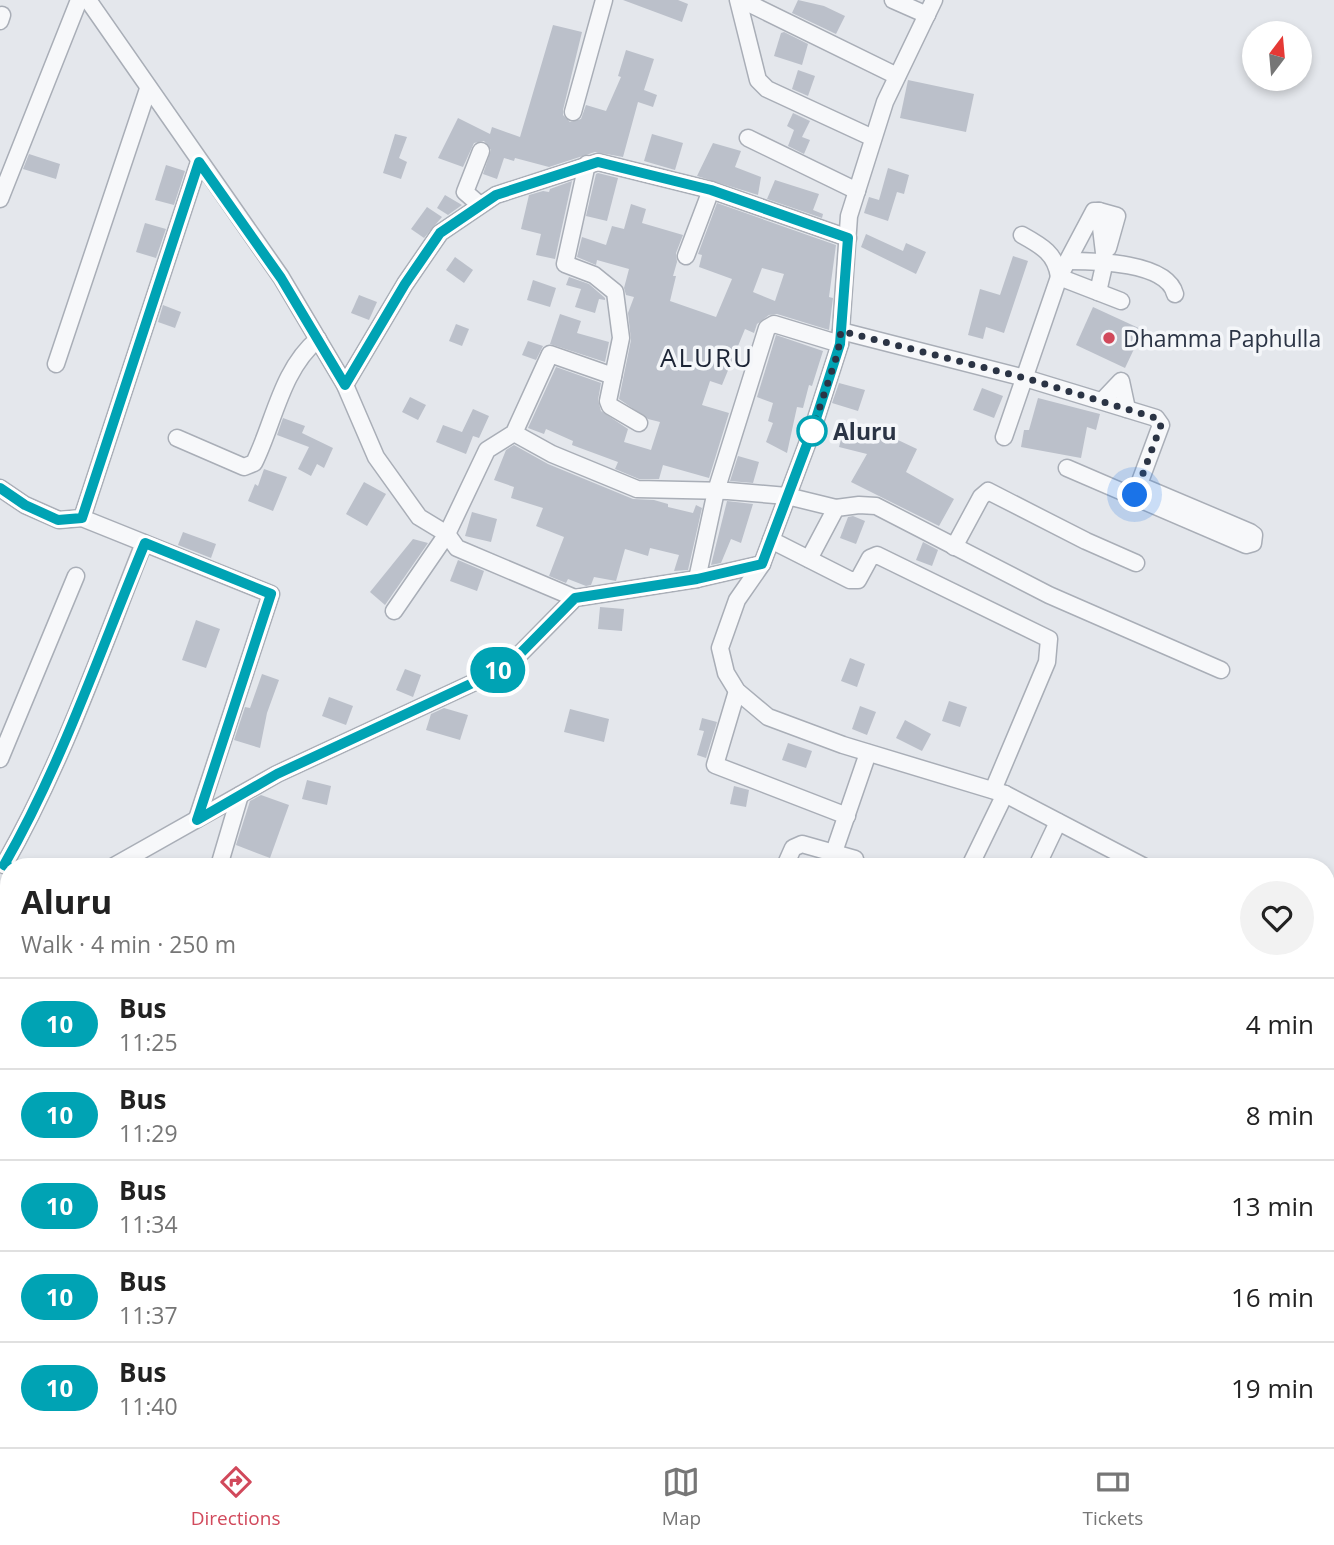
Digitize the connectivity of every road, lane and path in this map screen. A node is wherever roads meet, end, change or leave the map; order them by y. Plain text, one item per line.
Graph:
1 (79, 0) edge
2 (88, 0) edge
3 (604, 0) edge
4 (740, 0) edge
5 (893, 0) edge
6 (934, 0) edge
7 (927, 15) junction
8 (897, 76) junction
9 (148, 89) junction
10 (573, 112) dead end
11 (748, 138) dead end
12 (873, 138) junction
13 (481, 150) dead end
14 (199, 162) junction
15 (587, 164) junction
16 (711, 190) junction
17 (857, 191) junction
18 (0, 199) edge
19 (480, 205) junction
20 (1022, 235) dead end
21 (848, 238) junction
22 (686, 256) dead end
23 (1068, 261) junction
24 (1105, 261) junction
25 (1059, 277) junction
26 (1098, 292) junction
27 (1175, 295) dead end
28 (1121, 301) dead end
29 (841, 338) junction
30 (318, 340) junction
31 (56, 364) dead end
32 (613, 376) junction
33 (1025, 378) junction
34 (345, 385) junction
35 (1102, 401) junction
36 (1127, 409) junction
37 (639, 422) dead end
38 (513, 433) junction
39 (177, 438) dead end
40 (1004, 438) dead end
41 (1067, 468) dead end
42 (0, 488) edge
43 (1137, 490) junction
44 (716, 491) junction
45 (787, 496) junction
46 (836, 508) junction
47 (82, 518) junction
48 (447, 534) junction
49 (771, 540) junction
50 (145, 543) junction
51 (954, 547) junction
52 (809, 559) junction
53 (1136, 563) dead end
54 (762, 564) junction
55 (76, 576) dead end
56 (697, 579) junction
57 (575, 598) junction
58 (394, 611) dead end
59 (1221, 670) dead end
60 (737, 691) junction
61 (868, 753) junction
62 (0, 759) edge
63 (999, 792) junction
64 (240, 795) junction
65 (847, 816) junction
66 (197, 820) junction
67 (1058, 822) junction
68 (834, 852) junction
69 (8, 858) edge
70 (128, 858) edge
71 (221, 858) edge
72 (789, 858) edge
73 (847, 858) edge
74 (973, 858) edge
75 (1041, 858) edge
76 (1128, 858) edge

1 - 18 street
2 - 9 street
3 - 10 street
4 - 8 street
4 - 12 street
5 - 7 street
6 - 7 street
7 - 8 street
8 - 12 street
9 - 14 street
9 - 31 street
11 - 17 street
12 - 17 street
13 - 19 street
14 - 30 street
14 - 47 street
15 - 16 street
15 - 19 street
15 - 32 street
16 - 21 street
16 - 22 street
17 - 21 street
19 - 34 street
20 - 25 street
21 - 29 street
23 - 24 street
23 - 24 street
23 - 25 street
24 - 26 street
24 - 27 street
25 - 26 street
25 - 33 street
26 - 28 street
29 - 33 street
29 - 44 street
29 - 45 street
30 - 34 street
30 - 39 street
32 - 37 street
32 - 38 street
33 - 35 street
33 - 40 street
34 - 48 street
35 - 36 street
35 - 36 street
36 - 43 street
38 - 44 street
38 - 48 street
41 - 43 street
42 - 47 street
43 - 43 street
44 - 45 street
44 - 56 street
45 - 46 street
45 - 49 street
46 - 51 street
46 - 52 street
47 - 50 street
48 - 57 street
48 - 58 street
49 - 52 street
49 - 54 street
50 - 66 street
50 - 69 street
51 - 53 street
51 - 59 street
52 - 63 street
54 - 56 street
54 - 60 street
55 - 62 street
56 - 57 street
57 - 64 street
60 - 61 street
60 - 65 street
61 - 63 street
61 - 65 street
63 - 67 street
63 - 74 street
64 - 66 street
64 - 71 street
65 - 68 street
66 - 70 street
67 - 75 street
67 - 76 street
68 - 72 street
68 - 73 street

